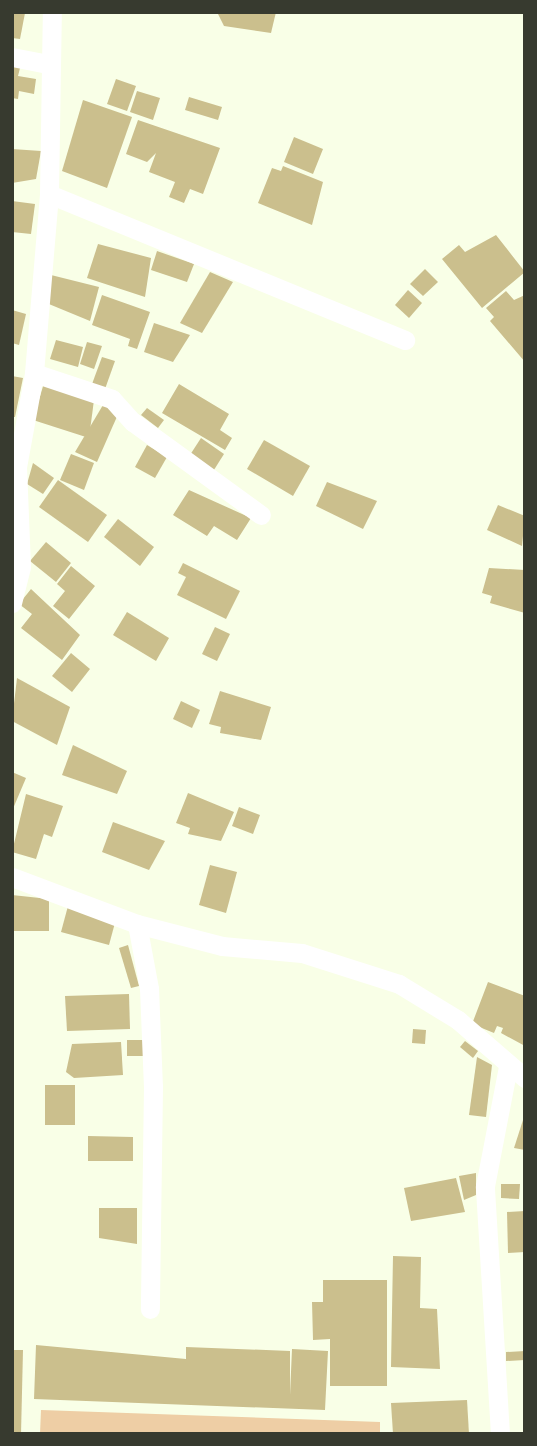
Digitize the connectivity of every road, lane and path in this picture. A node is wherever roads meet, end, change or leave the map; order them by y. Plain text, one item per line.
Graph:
1 (52, 12) edge
2 (12, 57) edge
3 (47, 64) junction
4 (49, 194) junction
5 (405, 340) dead end
6 (34, 373) junction
7 (15, 467) edge
8 (261, 515) dead end
9 (12, 603) edge
10 (12, 877) edge
11 (137, 924) junction
12 (508, 1066) junction
13 (525, 1078) edge
14 (150, 1309) dead end
15 (500, 1434) edge

1 - 3 street
2 - 3 street
3 - 4 street
4 - 5 street
4 - 6 street
6 - 7 street
6 - 8 street
7 - 9 street
10 - 11 street
11 - 12 street
11 - 14 street
12 - 13 street
12 - 15 street

